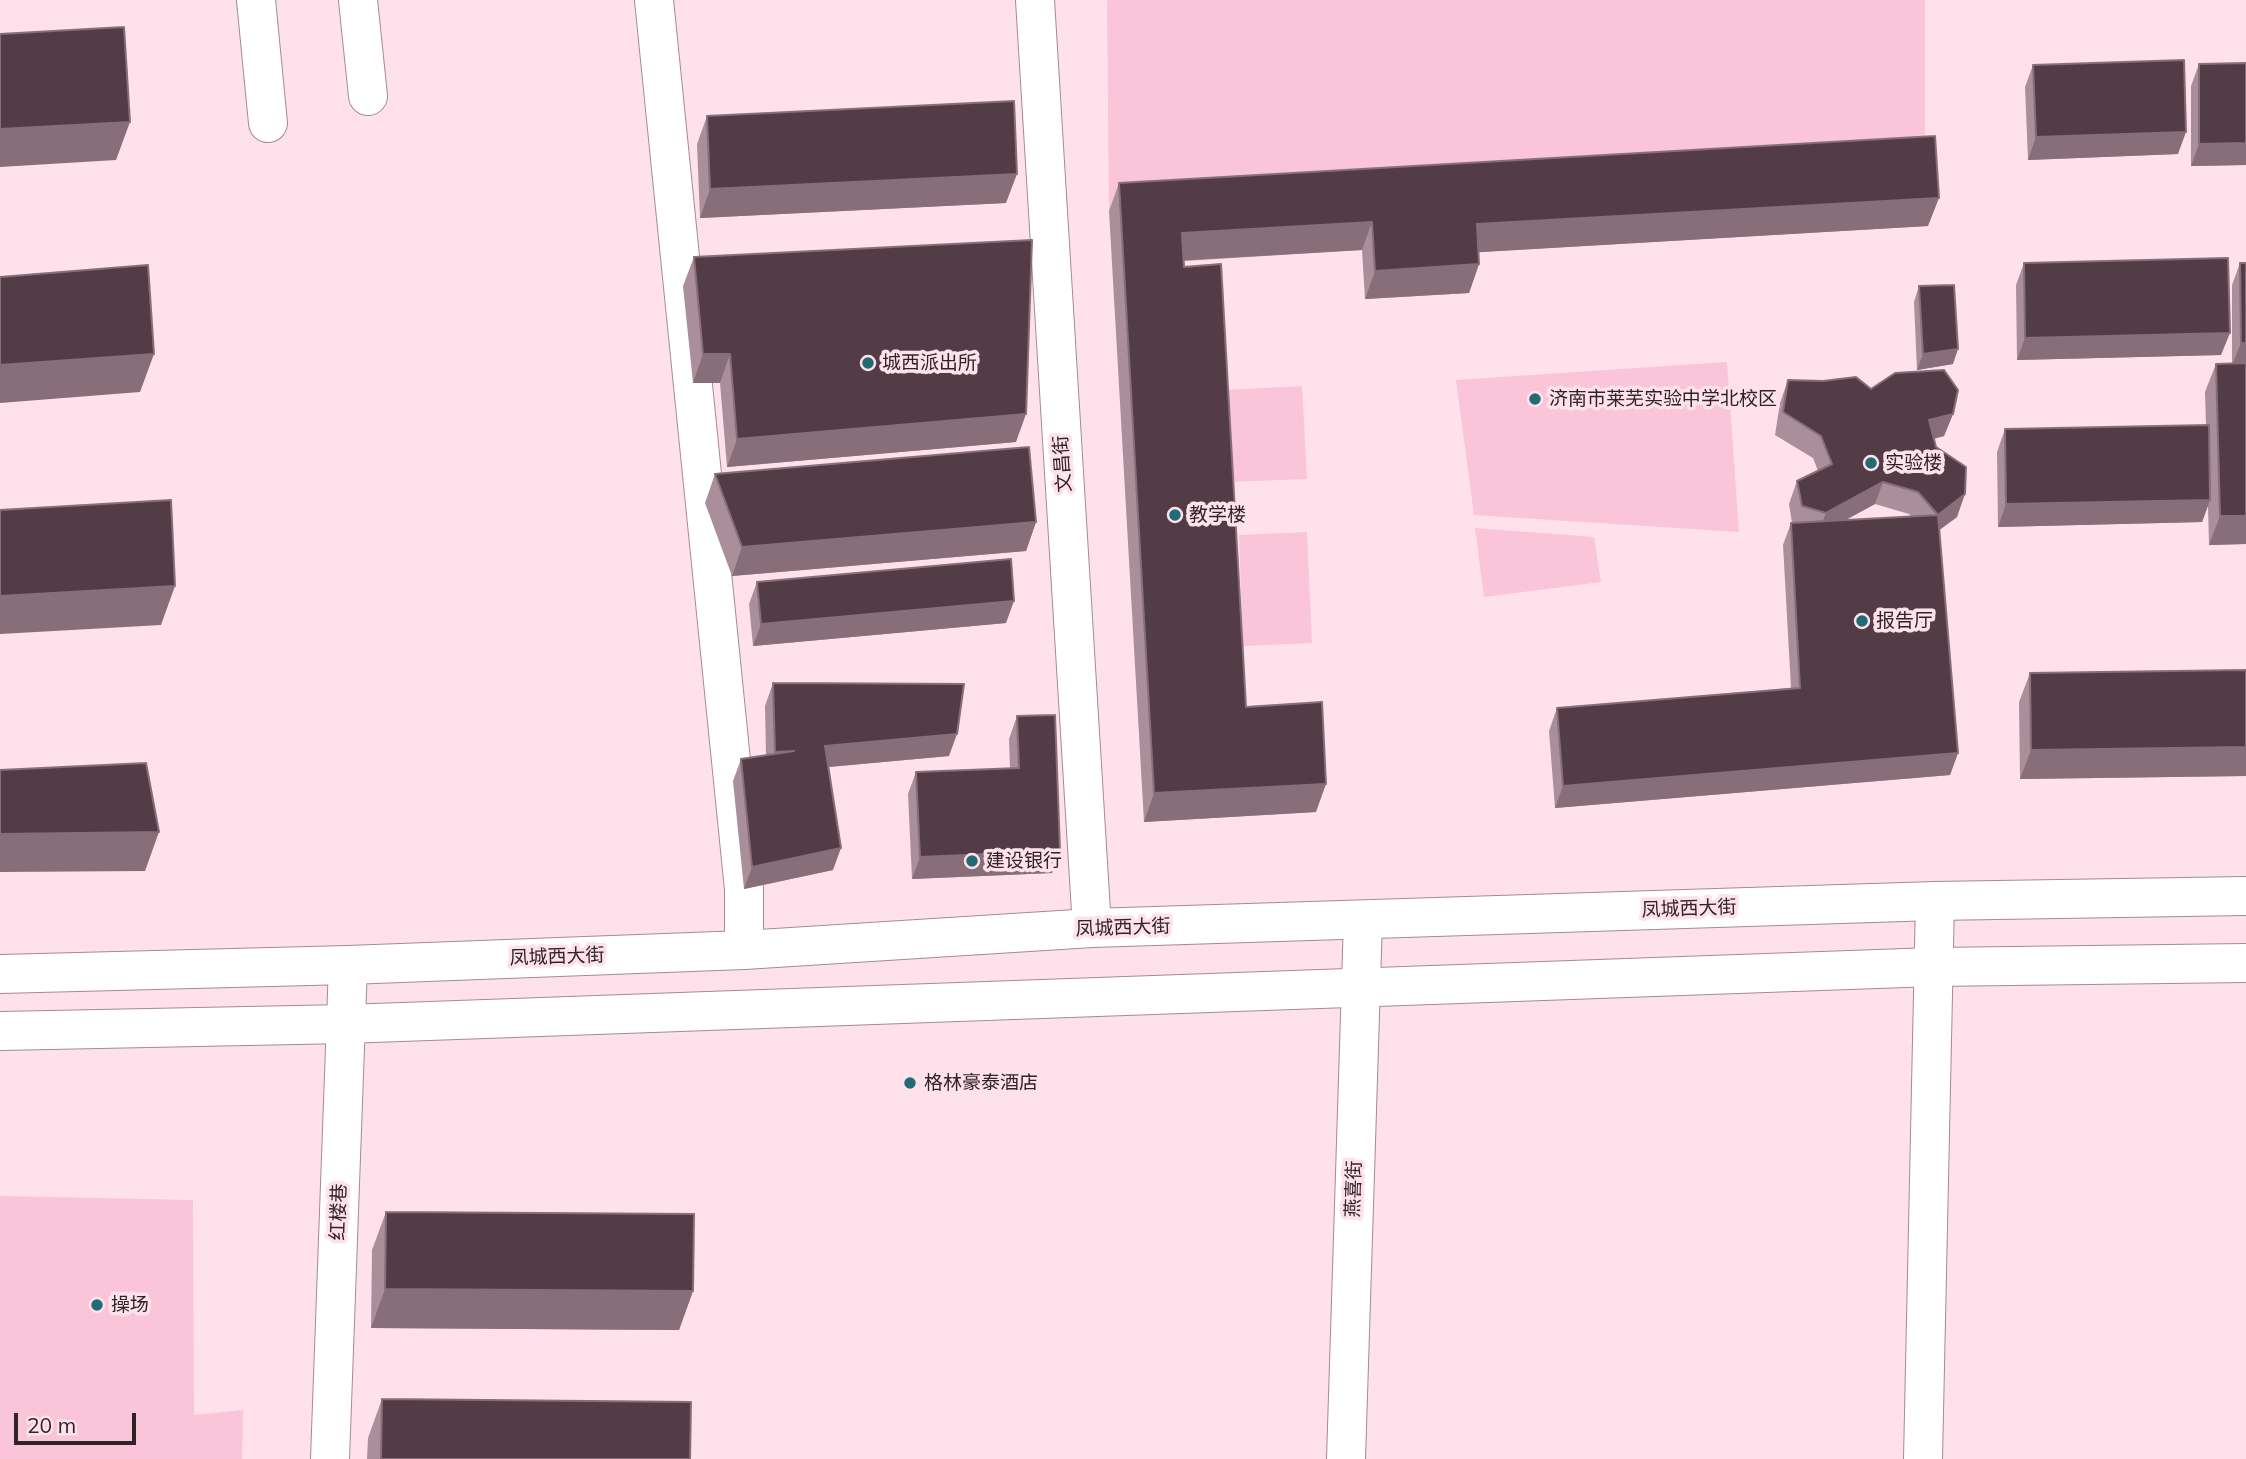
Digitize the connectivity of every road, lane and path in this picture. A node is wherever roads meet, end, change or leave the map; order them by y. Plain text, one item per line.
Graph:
1 (256, 0) edge
2 (358, 0) edge
3 (654, 0) edge
4 (1035, 0) edge
5 (368, 96) dead end
6 (268, 123) dead end
7 (2246, 896) edge
8 (1934, 901) junction
9 (1363, 920) junction
10 (1092, 928) junction
11 (744, 950) junction
12 (2246, 963) edge
13 (348, 965) junction
14 (1933, 967) junction
15 (0, 974) edge
16 (1360, 989) junction
17 (346, 1024) junction
18 (0, 1031) edge
19 (330, 1459) edge
20 (1346, 1459) edge
21 (1923, 1459) edge

1 - 6 main road
2 - 5 main road
3 - 11 main road
4 - 10 main road, 文昌街
7 - 8 main road, 凤城西大街
8 - 9 main road, 凤城西大街
8 - 14 main road
9 - 10 main road, 凤城西大街
9 - 16 main road, 燕喜街
10 - 11 main road, 凤城西大街
11 - 13 main road, 凤城西大街
12 - 14 main road
13 - 15 main road, 凤城西大街
13 - 17 main road, 红楼巷
14 - 16 main road
14 - 21 main road
16 - 17 main road
16 - 20 main road, 燕喜街
17 - 18 main road
17 - 19 main road, 红楼巷

